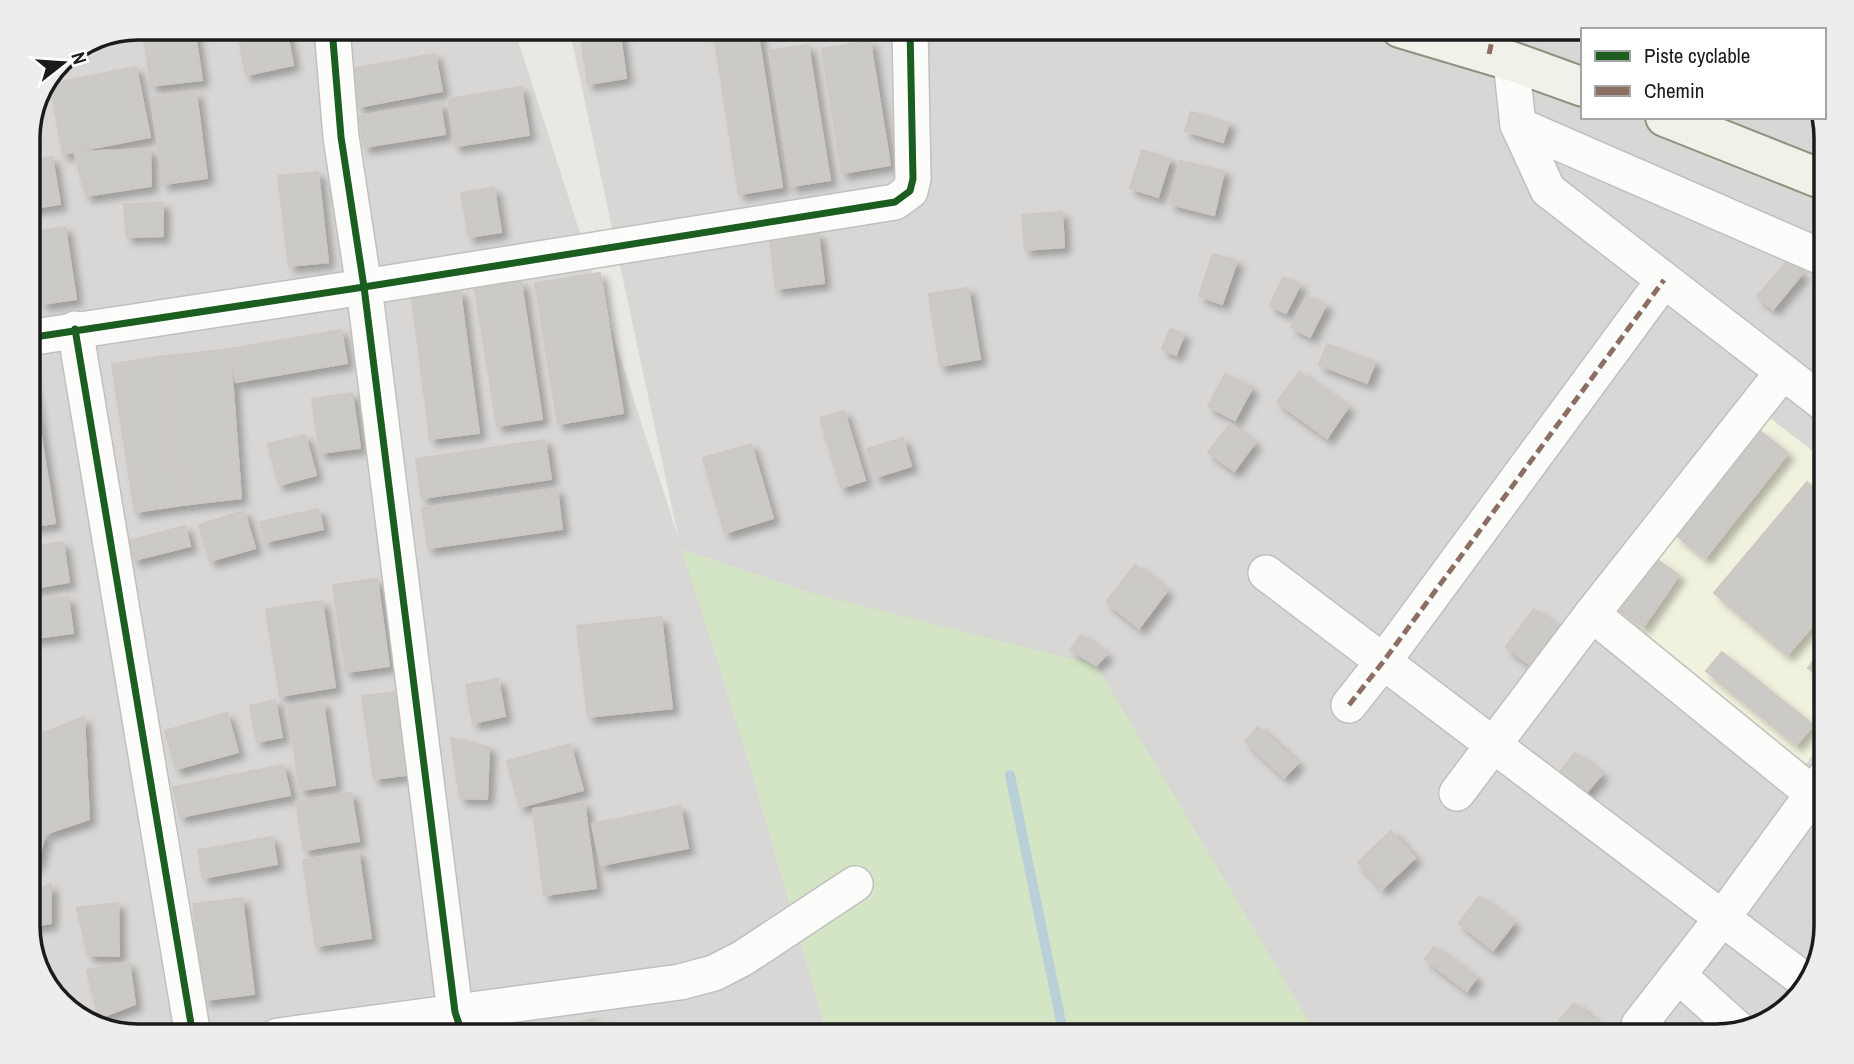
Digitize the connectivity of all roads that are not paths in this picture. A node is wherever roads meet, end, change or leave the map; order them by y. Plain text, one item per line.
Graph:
1 (333, 40) edge
2 (910, 40) edge
3 (1440, 40) edge
4 (1511, 61) junction
5 (1581, 86) edge
6 (1670, 119) edge
7 (1518, 125) junction
8 (1814, 176) edge
9 (1814, 254) edge
10 (1664, 280) junction
11 (364, 288) junction
12 (75, 329) junction
13 (40, 336) edge
14 (1783, 372) junction
15 (1814, 396) edge
16 (1266, 573) dead end
17 (1592, 614) junction
18 (1383, 662) junction
19 (1349, 705) dead end
20 (1494, 746) junction
21 (1814, 781) edge
22 (1814, 792) edge
23 (1457, 793) dead end
24 (855, 884) dead end
25 (1723, 918) junction
26 (1678, 975) junction
27 (1799, 977) edge
28 (1731, 1022) edge
29 (191, 1024) edge
30 (459, 1024) edge
31 (1640, 1024) edge

1 - 11 street
2 - 11 street
3 - 4 main road
4 - 5 main road
4 - 7 street
6 - 8 main road
7 - 9 street
7 - 10 street
10 - 14 street
10 - 18 street
11 - 12 street
11 - 30 street
12 - 13 street
12 - 29 street
14 - 15 street
14 - 17 street
16 - 18 street
17 - 20 street
17 - 21 street
18 - 19 street
18 - 20 street
20 - 23 street
20 - 25 street
22 - 25 street
24 - 30 street
25 - 26 street
25 - 27 street
26 - 28 street
26 - 31 street

